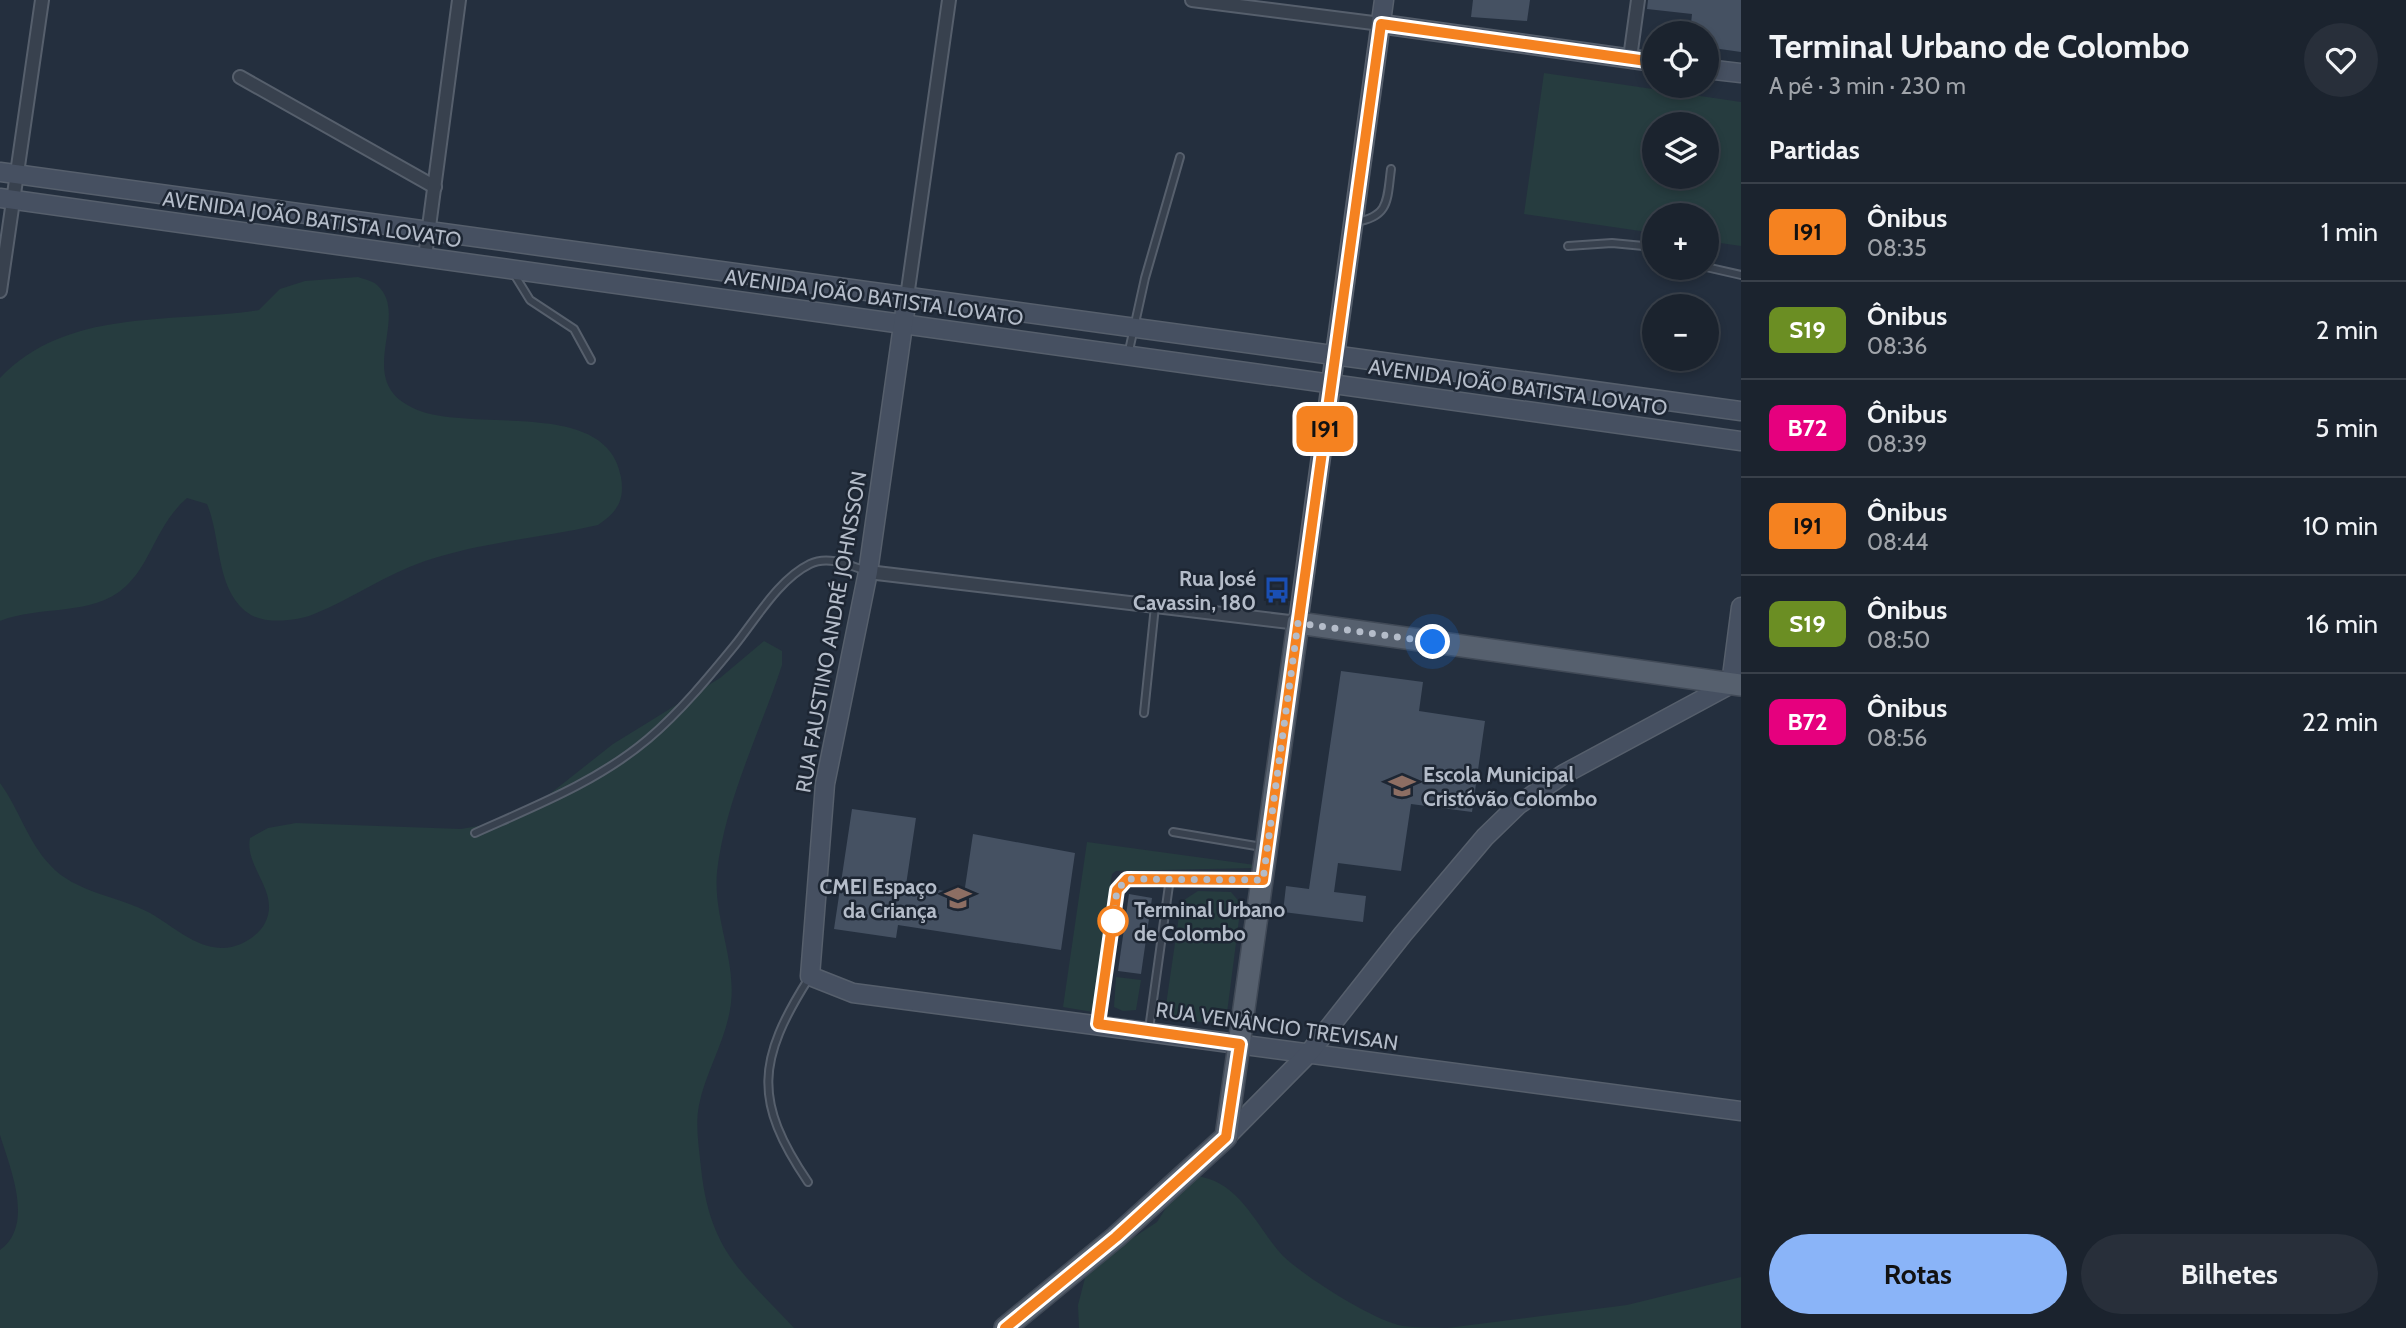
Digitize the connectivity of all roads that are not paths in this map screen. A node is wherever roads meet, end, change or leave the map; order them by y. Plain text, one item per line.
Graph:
1 (42, 0) edge
2 (459, 0) edge
3 (949, 0) edge
4 (1192, 0) edge
5 (1384, 0) edge
6 (1638, 0) edge
7 (1381, 24) junction
8 (1630, 58) junction
9 (1642, 60) edge
10 (1719, 71) edge
11 (1741, 74) edge
12 (240, 77) dead end
13 (1180, 158) dead end
14 (1391, 169) dead end
15 (8, 173) edge
16 (435, 187) junction
17 (7, 199) edge
18 (1353, 222) junction
19 (428, 230) junction
20 (1568, 246) dead end
21 (1642, 246) edge
22 (425, 257) junction
23 (511, 270) junction
24 (1719, 270) edge
25 (1741, 275) edge
26 (0, 291) edge
27 (907, 297) junction
28 (904, 324) junction
29 (1133, 328) junction
30 (1248, 344) junction
31 (1335, 355) junction
32 (1128, 356) junction
33 (591, 360) dead end
34 (1245, 372) junction
35 (1331, 384) junction
36 (1741, 411) edge
37 (1741, 441) edge
38 (868, 572) junction
39 (1155, 606) junction
40 (1741, 607) edge
41 (1298, 623) junction
42 (1736, 685) edge
43 (1144, 713) dead end
44 (1173, 832) dead end
45 (475, 833) dead end
46 (1267, 848) junction
47 (1170, 878) junction
48 (1263, 880) junction
49 (810, 976) junction
50 (1098, 1024) junction
51 (1149, 1031) junction
52 (1240, 1044) junction
53 (1309, 1053) junction
54 (1741, 1111) edge
55 (1226, 1137) junction
56 (808, 1182) dead end
57 (1005, 1328) edge

1 - 15 street
2 - 16 street
3 - 27 street
4 - 7 street
5 - 7 street
6 - 8 street
7 - 8 street
7 - 18 street
8 - 9 street
10 - 11 street
12 - 16 street
13 - 29 lane
14 - 18 lane
15 - 17 street
15 - 19 street, AVENIDA JOÃO BATISTA LOVATO
16 - 19 street
17 - 22 street, AVENIDA JOÃO BATISTA LOVATO
17 - 26 street
18 - 31 street
19 - 22 street
19 - 27 street, AVENIDA JOÃO BATISTA LOVATO
20 - 21 lane
22 - 23 street, AVENIDA JOÃO BATISTA LOVATO
23 - 28 street, AVENIDA JOÃO BATISTA LOVATO
23 - 33 lane
24 - 25 lane
27 - 28 street, RUA FAUSTINO ANDRÉ JOHNSSON
27 - 29 street, AVENIDA JOÃO BATISTA LOVATO
28 - 32 street, AVENIDA JOÃO BATISTA LOVATO
28 - 38 street, RUA FAUSTINO ANDRÉ JOHNSSON
29 - 30 street, AVENIDA JOÃO BATISTA LOVATO
29 - 32 lane
30 - 31 street, AVENIDA JOÃO BATISTA LOVATO
30 - 34 street
31 - 35 street
31 - 36 street, AVENIDA JOÃO BATISTA LOVATO
32 - 34 street, AVENIDA JOÃO BATISTA LOVATO
34 - 35 street, AVENIDA JOÃO BATISTA LOVATO
35 - 37 street, AVENIDA JOÃO BATISTA LOVATO
35 - 41 street
38 - 39 street
38 - 45 lane
38 - 49 street, RUA FAUSTINO ANDRÉ JOHNSSON
39 - 41 street
39 - 43 lane
40 - 42 street
41 - 42 main road
41 - 46 main road
42 - 53 street
44 - 46 lane
46 - 48 main road
47 - 48 lane
47 - 50 lane
47 - 51 lane
48 - 52 main road
49 - 50 street, RUA VENÂNCIO TREVISAN
49 - 56 lane
50 - 51 street, RUA VENÂNCIO TREVISAN
51 - 52 street, RUA VENÂNCIO TREVISAN
52 - 53 street, RUA VENÂNCIO TREVISAN
52 - 55 main road
53 - 54 street, RUA VENÂNCIO TREVISAN
53 - 55 street
55 - 57 main road

